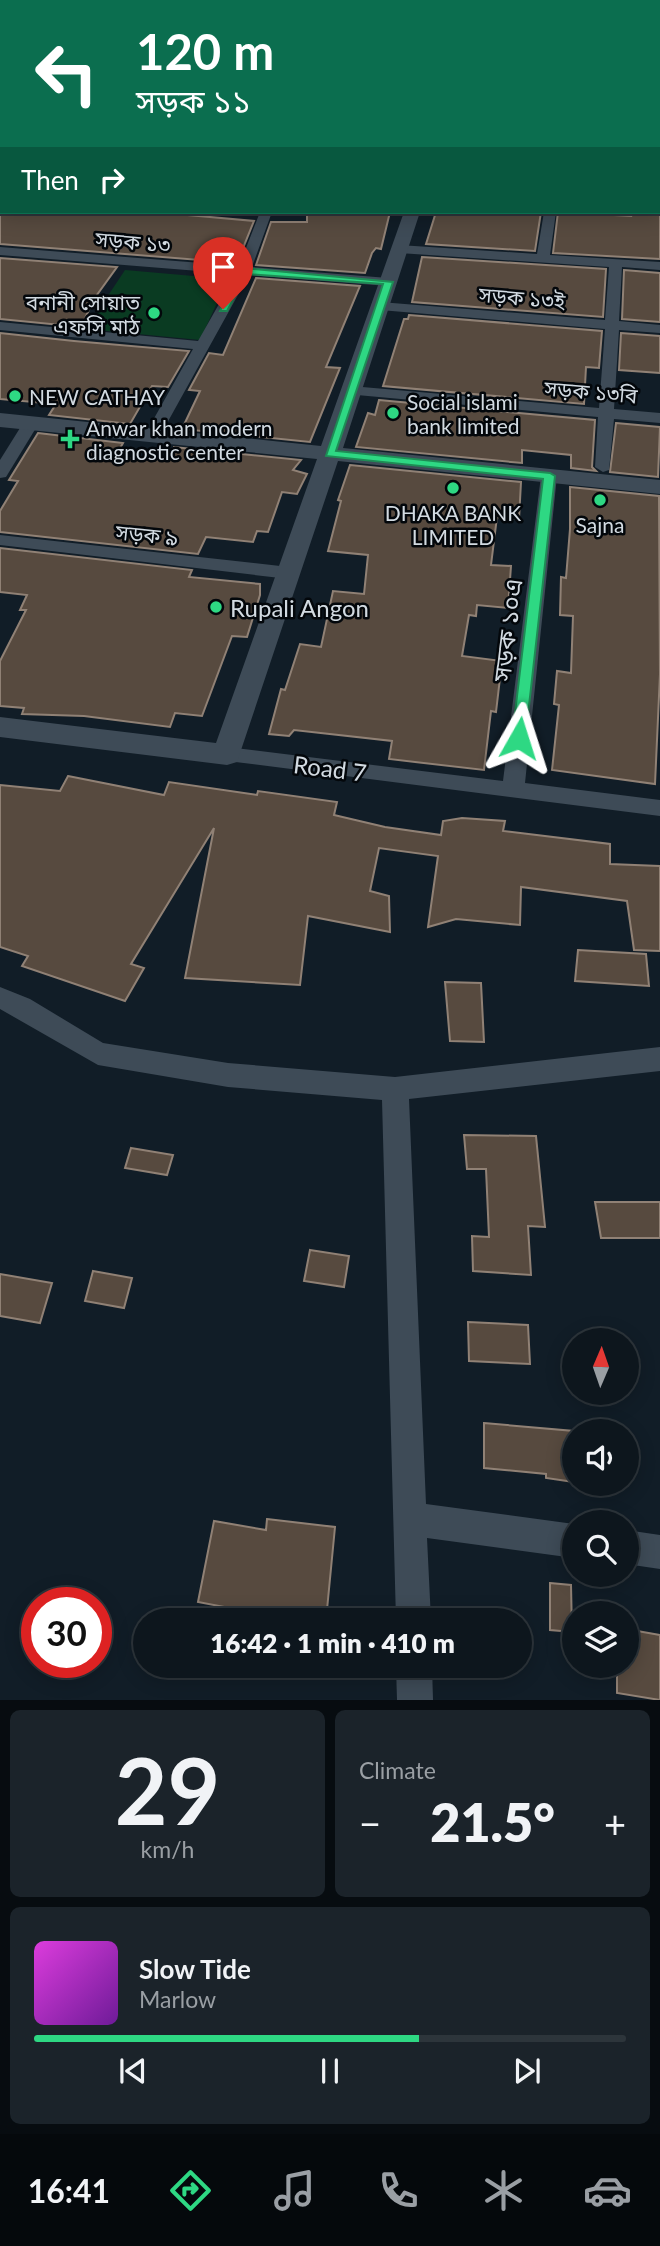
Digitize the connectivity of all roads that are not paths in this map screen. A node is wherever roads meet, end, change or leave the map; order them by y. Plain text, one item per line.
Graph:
1 (265, 214) edge
2 (411, 214) edge
3 (550, 214) edge
4 (399, 249) junction
5 (0, 251) edge
6 (543, 258) junction
7 (616, 263) junction
8 (660, 266) edge
9 (244, 271) junction
10 (388, 282) junction
11 (380, 306) junction
12 (610, 325) junction
13 (0, 326) edge
14 (660, 330) edge
15 (202, 346) junction
16 (351, 391) junction
17 (0, 406) edge
18 (607, 414) junction
19 (660, 418) edge
20 (0, 420) edge
21 (160, 422) junction
22 (31, 423) junction
23 (332, 447) junction
24 (603, 467) junction
25 (0, 473) edge
26 (660, 473) edge
27 (550, 476) junction
28 (660, 487) edge
29 (0, 540) edge
30 (289, 573) junction
31 (0, 727) edge
32 (227, 755) junction
33 (513, 790) junction
34 (660, 808) edge
35 (0, 998) edge
36 (660, 1059) edge
37 (395, 1089) junction
38 (410, 1519) junction
39 (562, 1539) edge
40 (639, 1550) edge
41 (660, 1552) edge
42 (413, 1608) edge
43 (414, 1678) edge
44 (415, 1700) edge

1 - 9 street
2 - 4 main road
3 - 6 street
4 - 6 street
4 - 10 main road
5 - 9 street, সড়ক ১৩
6 - 7 street
7 - 8 street
7 - 12 street
9 - 10 street, সড়ক ১৩
9 - 15 street
10 - 11 main road
11 - 12 street, সড়ক ১৩ই
11 - 16 main road
12 - 14 street, সড়ক ১৩ই
12 - 18 street
13 - 15 street
15 - 21 street
16 - 18 street, সড়ক ১৩বি
16 - 23 main road
17 - 21 main road
18 - 19 street, সড়ক ১৩বি
18 - 24 street
20 - 22 main road
21 - 23 main road
22 - 23 main road
22 - 25 street
23 - 24 main road
23 - 27 main road
23 - 30 main road
24 - 26 main road
27 - 28 main road
27 - 33 street, সড়ক ১০এ
29 - 30 street, সড়ক ৯
30 - 32 main road
31 - 32 main road, Road 7
32 - 33 street, Road 7
33 - 34 street, Road 7
35 - 37 street
36 - 37 street
37 - 38 street
38 - 39 street
38 - 42 street
40 - 41 street
43 - 44 street

